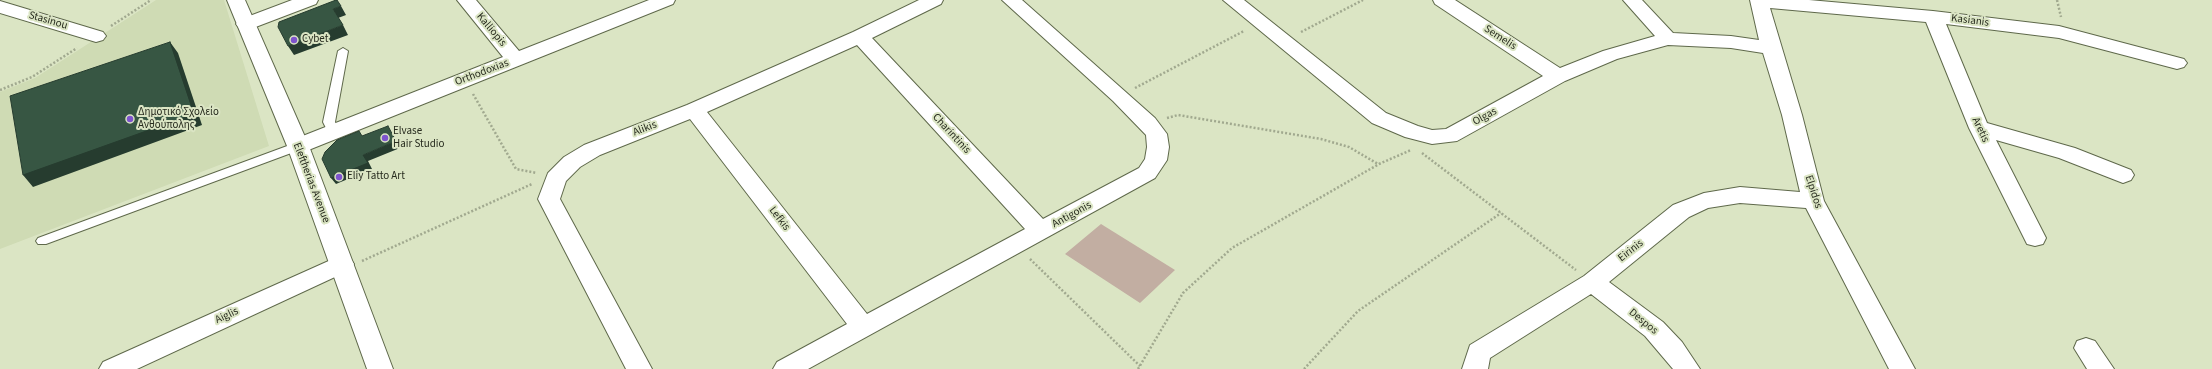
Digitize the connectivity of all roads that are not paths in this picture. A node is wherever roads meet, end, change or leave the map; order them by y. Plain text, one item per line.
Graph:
1 (236, 0) edge
2 (309, 0) edge
3 (466, 0) edge
4 (666, 0) edge
5 (934, 0) edge
6 (1011, 0) edge
7 (1232, 0) edge
8 (1442, 0) edge
9 (1632, 0) edge
10 (1759, 0) edge
11 (0, 8) edge
12 (1934, 17) junction
13 (246, 24) junction
14 (96, 36) dead end
15 (860, 36) junction
16 (1668, 39) junction
17 (1771, 48) junction
18 (343, 51) dead end
19 (516, 60) junction
20 (2177, 63) dead end
21 (1558, 76) junction
22 (694, 110) junction
23 (1979, 128) junction
24 (333, 131) junction
25 (298, 146) junction
26 (2123, 175) dead end
27 (1813, 201) junction
28 (1041, 232) junction
29 (2035, 238) dead end
30 (42, 241) dead end
31 (343, 267) junction
32 (1592, 282) junction
33 (864, 328) junction
34 (2086, 348) dead end
35 (112, 369) edge
36 (380, 369) edge
37 (639, 369) edge
38 (786, 369) edge
39 (1474, 369) edge
40 (1687, 369) edge
41 (1902, 369) edge
42 (2101, 369) edge

1 - 13 street, Eleftherias Avenue
2 - 13 street
3 - 19 street, Kalliopis
4 - 19 street, Orthodoxias
5 - 15 street, Alikis
6 - 28 street, Antigonis
7 - 21 street, Olgas
8 - 21 street, Semelis
9 - 16 street
10 - 12 street, Kasianis
10 - 17 street, Elpidos
11 - 14 street, Stasinou
12 - 20 street, Kasianis
12 - 23 street, Aretis
13 - 25 street, Eleftherias Avenue
15 - 22 street, Alikis
15 - 28 street, Charintinis
16 - 17 street, Olgas
16 - 21 street, Olgas
17 - 27 street, Elpidos
18 - 24 lane
19 - 24 street, Orthodoxias
22 - 33 street, Lefkis
22 - 37 street, Alikis
23 - 26 street
23 - 29 street, Aretis
24 - 25 street, Orthodoxias
25 - 30 lane
25 - 31 street, Eleftherias Avenue
27 - 32 street, Eirinis
27 - 41 street, Elpidos
28 - 33 street, Antigonis
31 - 35 street, Aiglis
31 - 36 street, Eleftherias Avenue
32 - 39 street, Eirinis
32 - 40 street, Despos
33 - 38 street, Antigonis
34 - 42 street

